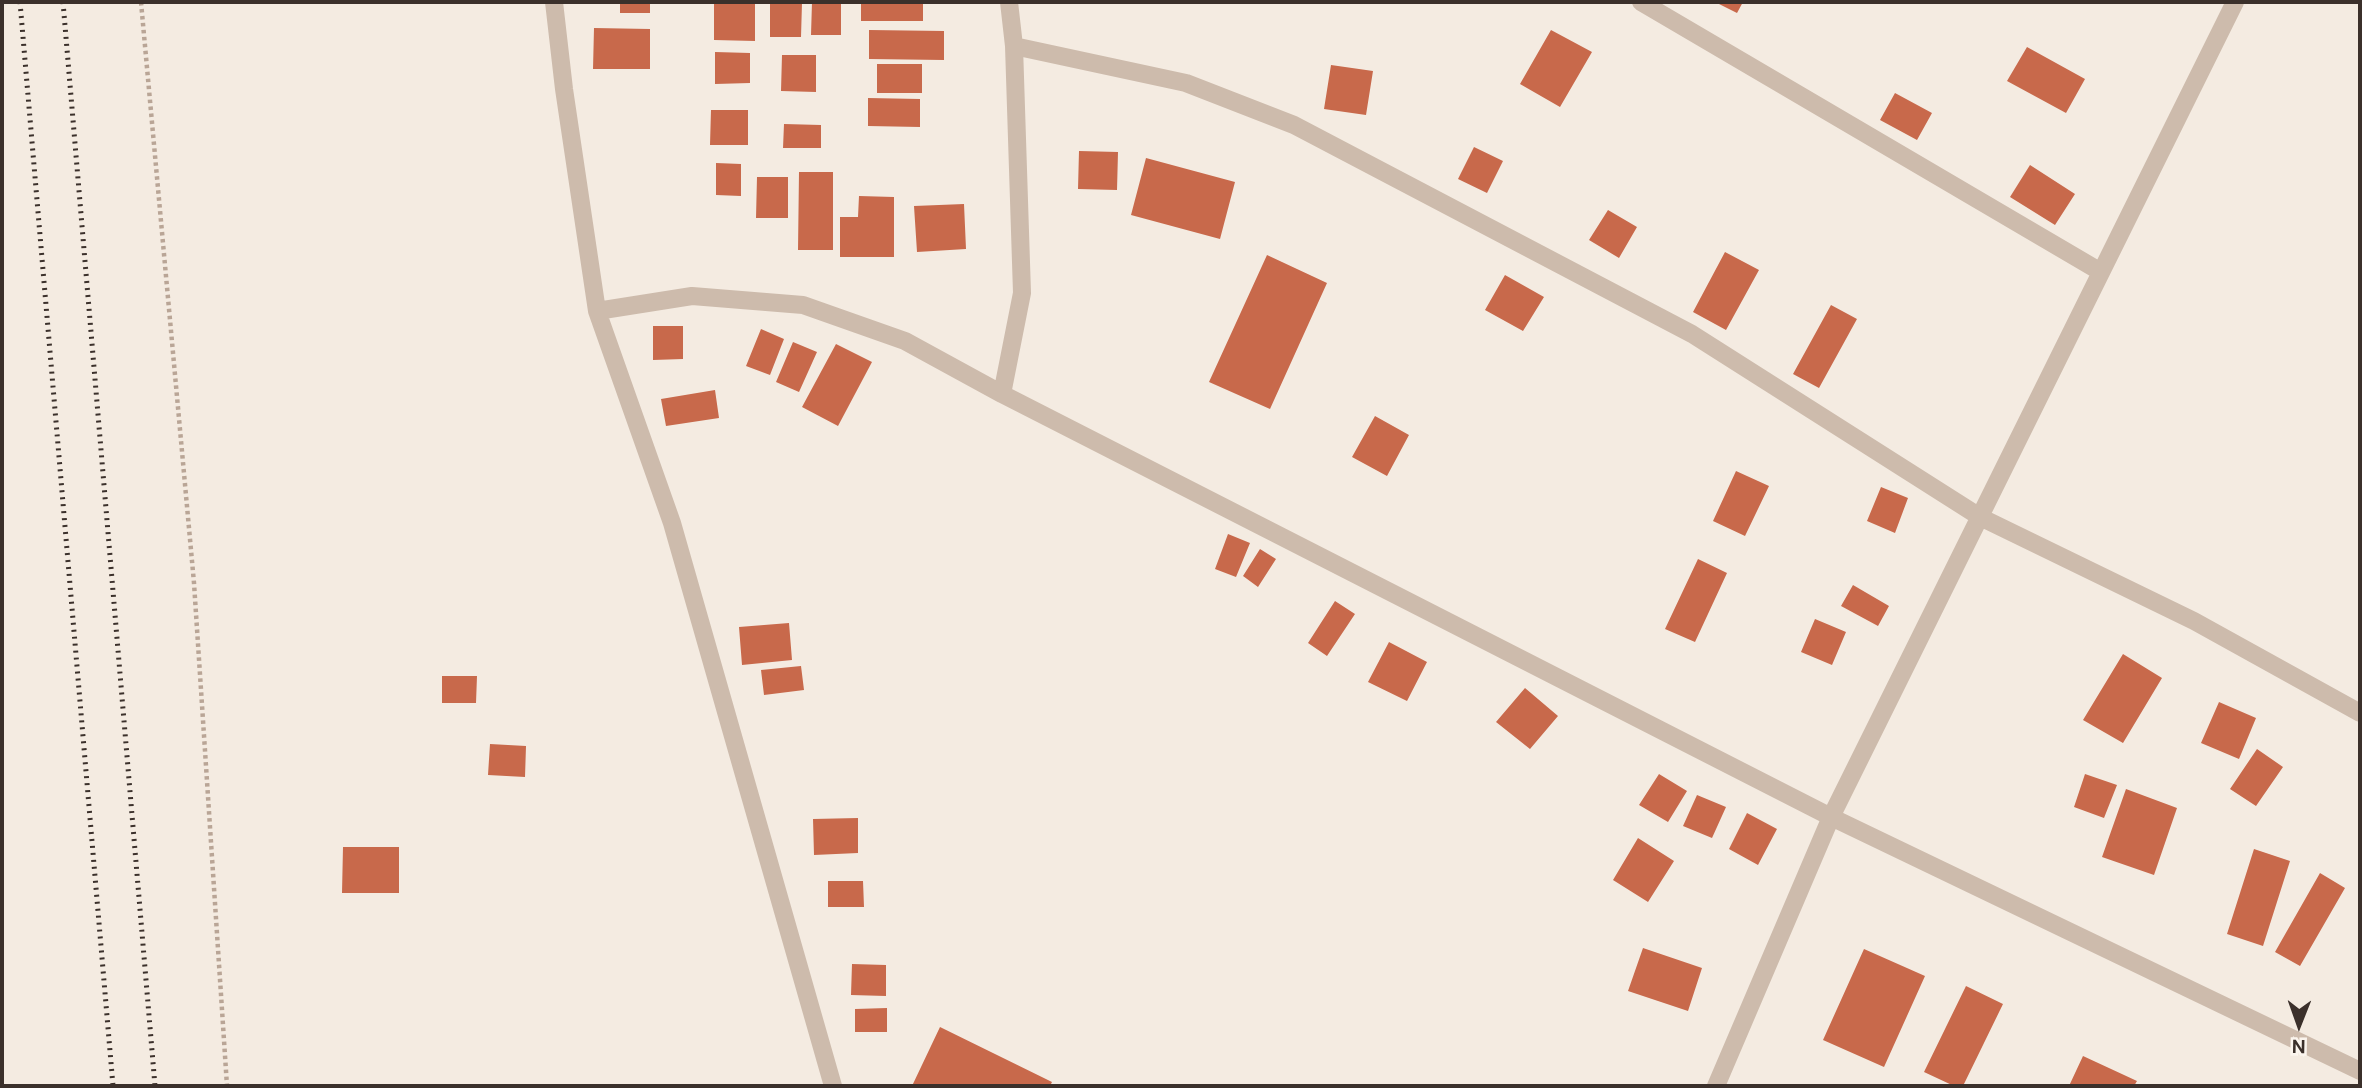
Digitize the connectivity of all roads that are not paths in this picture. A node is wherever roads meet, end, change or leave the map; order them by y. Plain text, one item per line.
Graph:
1 (554, 2) edge
2 (1009, 2) edge
3 (1641, 2) edge
4 (2235, 2) edge
5 (1014, 46) junction
6 (2101, 272) junction
7 (597, 311) junction
8 (1002, 394) junction
9 (1980, 517) junction
10 (2360, 713) edge
11 (1831, 817) junction
12 (2360, 1071) edge
13 (833, 1086) edge
14 (1716, 1086) edge

1 - 7 street
2 - 5 street
3 - 6 street
4 - 6 street
5 - 8 street
5 - 9 street
6 - 9 street
7 - 8 street
7 - 13 street
8 - 11 street
9 - 10 street
9 - 11 street
11 - 12 street
11 - 14 street

